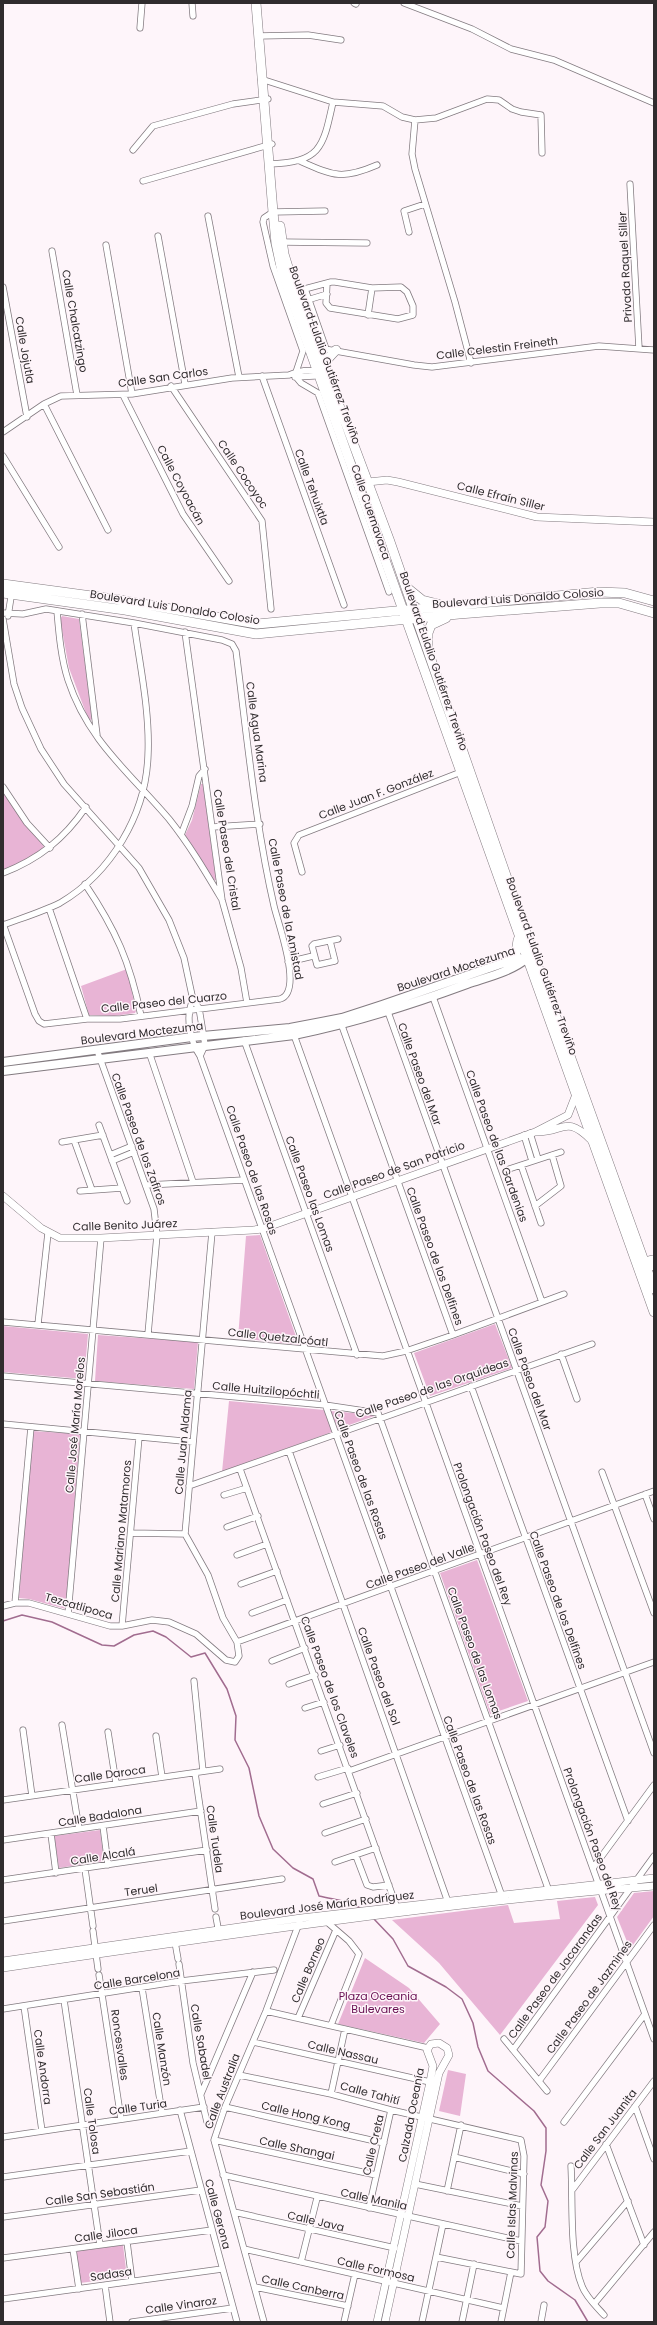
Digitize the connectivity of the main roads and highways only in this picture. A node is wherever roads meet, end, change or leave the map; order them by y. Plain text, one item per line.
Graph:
1 (256, 3) edge
2 (260, 3) edge
3 (261, 36) junction
4 (279, 242) junction
5 (305, 333) junction
6 (322, 348) junction
7 (336, 350) road end
8 (324, 362) junction
9 (319, 372) junction
10 (333, 386) junction
11 (339, 430) junction
12 (368, 482) junction
13 (367, 508) junction
14 (3, 584) edge
15 (405, 586) junction
16 (9, 591) edge
17 (599, 592) junction
18 (393, 593) junction
19 (654, 601) edge
20 (443, 606) junction
21 (546, 607) junction
22 (386, 611) junction
23 (409, 613) junction
24 (654, 613) edge
25 (459, 614) junction
26 (428, 650) junction
27 (447, 705) junction
28 (440, 716) junction
29 (522, 934) junction
30 (526, 959) junction
31 (508, 961) junction
32 (545, 987) junction
33 (3, 1062) edge
34 (3, 1071) edge
35 (645, 1262) junction
36 (654, 1266) edge
37 (654, 1289) edge
38 (654, 1312) edge

1 - 3 main road, Boulevard Eulalio Gutiérrez Treviño
2 - 3 main road, Boulevard Eulalio Gutiérrez Treviño
3 - 4 main road, Boulevard Eulalio Gutiérrez Treviño
4 - 5 main road, Boulevard Eulalio Gutiérrez Treviño
4 - 6 main road, Boulevard Eulalio Gutiérrez Treviño
5 - 6 main road
5 - 9 main road, Boulevard Eulalio Gutiérrez Treviño
6 - 8 main road, Boulevard Eulalio Gutiérrez Treviño
7 - 8 main road
8 - 9 main road
8 - 10 main road, Boulevard Eulalio Gutiérrez Treviño
9 - 10 main road
9 - 11 main road, Boulevard Eulalio Gutiérrez Treviño
10 - 12 main road, Boulevard Eulalio Gutiérrez Treviño
11 - 12 main road
11 - 13 main road, Boulevard Eulalio Gutiérrez Treviño
12 - 13 main road
12 - 15 main road, Boulevard Eulalio Gutiérrez Treviño
13 - 18 main road, Boulevard Eulalio Gutiérrez Treviño
14 - 16 main road, Boulevard Luis Donaldo Colosio
15 - 20 main road
15 - 23 main road, Boulevard Eulalio Gutiérrez Treviño
16 - 22 main road, Boulevard Luis Donaldo Colosio
16 - 23 main road, Boulevard Luis Donaldo Colosio
17 - 19 main road, Boulevard Luis Donaldo Colosio
17 - 20 main road, Boulevard Luis Donaldo Colosio
17 - 21 main road
18 - 22 main road
18 - 23 main road, Boulevard Eulalio Gutiérrez Treviño
20 - 23 main road, Boulevard Luis Donaldo Colosio
21 - 24 main road, Boulevard Luis Donaldo Colosio
21 - 25 main road, Boulevard Luis Donaldo Colosio
22 - 23 main road, Boulevard Luis Donaldo Colosio
23 - 25 main road, Boulevard Luis Donaldo Colosio
23 - 26 main road, Boulevard Eulalio Gutiérrez Treviño
23 - 28 main road, Boulevard Eulalio Gutiérrez Treviño
25 - 26 main road
26 - 27 main road, Boulevard Eulalio Gutiérrez Treviño
27 - 28 main road
27 - 29 main road, Boulevard Eulalio Gutiérrez Treviño
28 - 29 main road, Boulevard Eulalio Gutiérrez Treviño
29 - 30 main road, Boulevard Eulalio Gutiérrez Treviño
29 - 31 main road
29 - 32 main road, Boulevard Eulalio Gutiérrez Treviño
30 - 31 main road, Boulevard Moctezuma
30 - 32 main road
30 - 34 main road, Boulevard Moctezuma
30 - 38 main road, Boulevard Eulalio Gutiérrez Treviño
31 - 33 main road, Boulevard Moctezuma
32 - 35 main road, Boulevard Eulalio Gutiérrez Treviño
35 - 36 main road
35 - 37 main road, Boulevard Eulalio Gutiérrez Treviño

